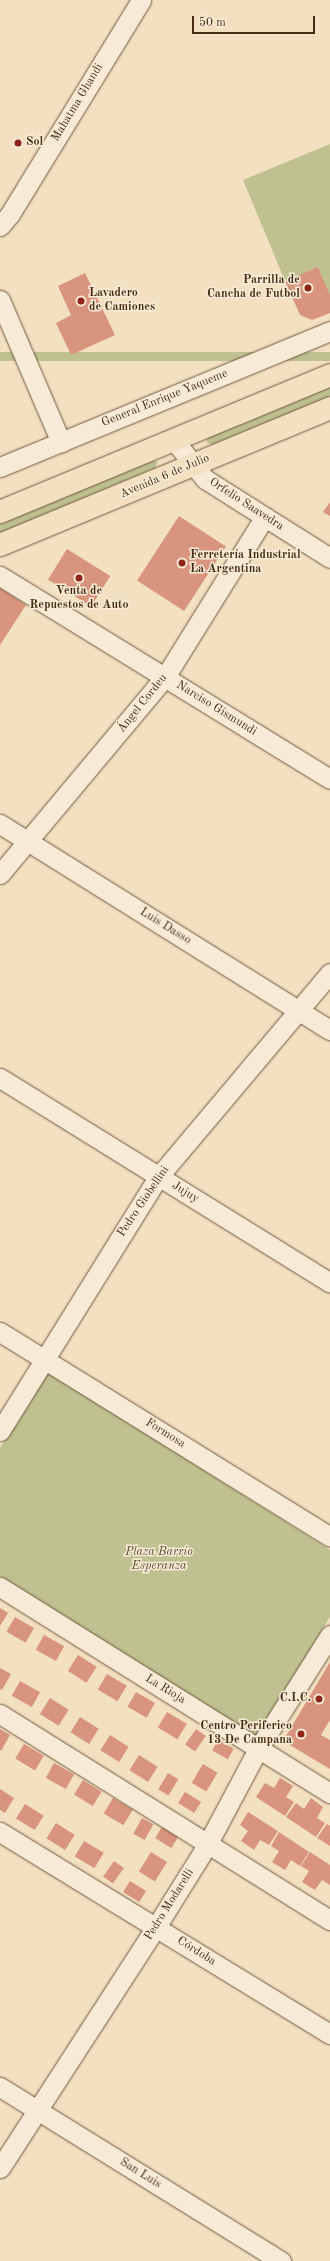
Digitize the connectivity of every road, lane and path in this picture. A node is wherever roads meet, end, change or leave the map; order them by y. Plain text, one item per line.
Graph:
1 (141, 0) edge
2 (0, 226) edge
3 (0, 300) edge
4 (330, 331) edge
5 (330, 375) edge
6 (330, 408) edge
7 (173, 440) junction
8 (61, 442) junction
9 (193, 465) junction
10 (0, 467) edge
11 (0, 512) edge
12 (264, 518) junction
13 (0, 545) edge
14 (330, 558) edge
15 (0, 576) edge
16 (165, 677) junction
17 (330, 779) edge
18 (0, 824) edge
19 (27, 841) junction
20 (0, 874) edge
21 (330, 973) edge
22 (298, 1010) junction
23 (330, 1030) edge
24 (0, 1078) edge
25 (159, 1176) junction
26 (330, 1283) edge
27 (0, 1332) edge
28 (44, 1360) junction
29 (0, 1431) edge
30 (330, 1537) edge
31 (0, 1587) edge
32 (330, 1635) edge
33 (0, 1714) edge
34 (258, 1749) junction
35 (330, 1793) edge
36 (0, 1832) edge
37 (206, 1845) junction
38 (330, 1920) edge
39 (156, 1927) junction
40 (330, 2034) edge
41 (0, 2088) edge
42 (36, 2110) junction
43 (0, 2168) edge
44 (281, 2261) edge

1 - 2 street, Mahatma Ghandi
3 - 8 street
4 - 8 street, General Enrique Yaqueme
5 - 7 main road
6 - 9 main road, Avenida 6 de Julio
7 - 9 street, Orfelio Saavedra
7 - 11 main road
8 - 10 street, General Enrique Yaqueme
9 - 12 street, Orfelio Saavedra
9 - 13 main road, Avenida 6 de Julio
12 - 14 street, Orfelio Saavedra
12 - 16 street, Ángel Cordeu
15 - 16 street, Narciso Gismundi
16 - 17 street, Narciso Gismundi
16 - 19 street, Ángel Cordeu
18 - 19 street, Luis Dasso
19 - 20 street, Ángel Cordeu
19 - 22 street, Luis Dasso
21 - 22 street, Pedro Giobellini
22 - 23 street, Luis Dasso
22 - 25 street, Pedro Giobellini
24 - 25 street, Jujuy
25 - 26 street, Jujuy
25 - 28 street, Pedro Giobellini
27 - 28 street, Formosa
28 - 29 street, Pedro Giobellini
28 - 30 street, Formosa
31 - 34 street, La Rioja
32 - 34 street, Pedro Modarelli
33 - 37 street
34 - 35 street, La Rioja
34 - 37 street, Pedro Modarelli
36 - 39 street, Córdoba
37 - 38 street
37 - 39 street, Pedro Modarelli
39 - 40 street, Córdoba
39 - 42 street, Pedro Modarelli
41 - 42 street, San Luis
42 - 43 street, Pedro Modarelli
42 - 44 street, San Luis

